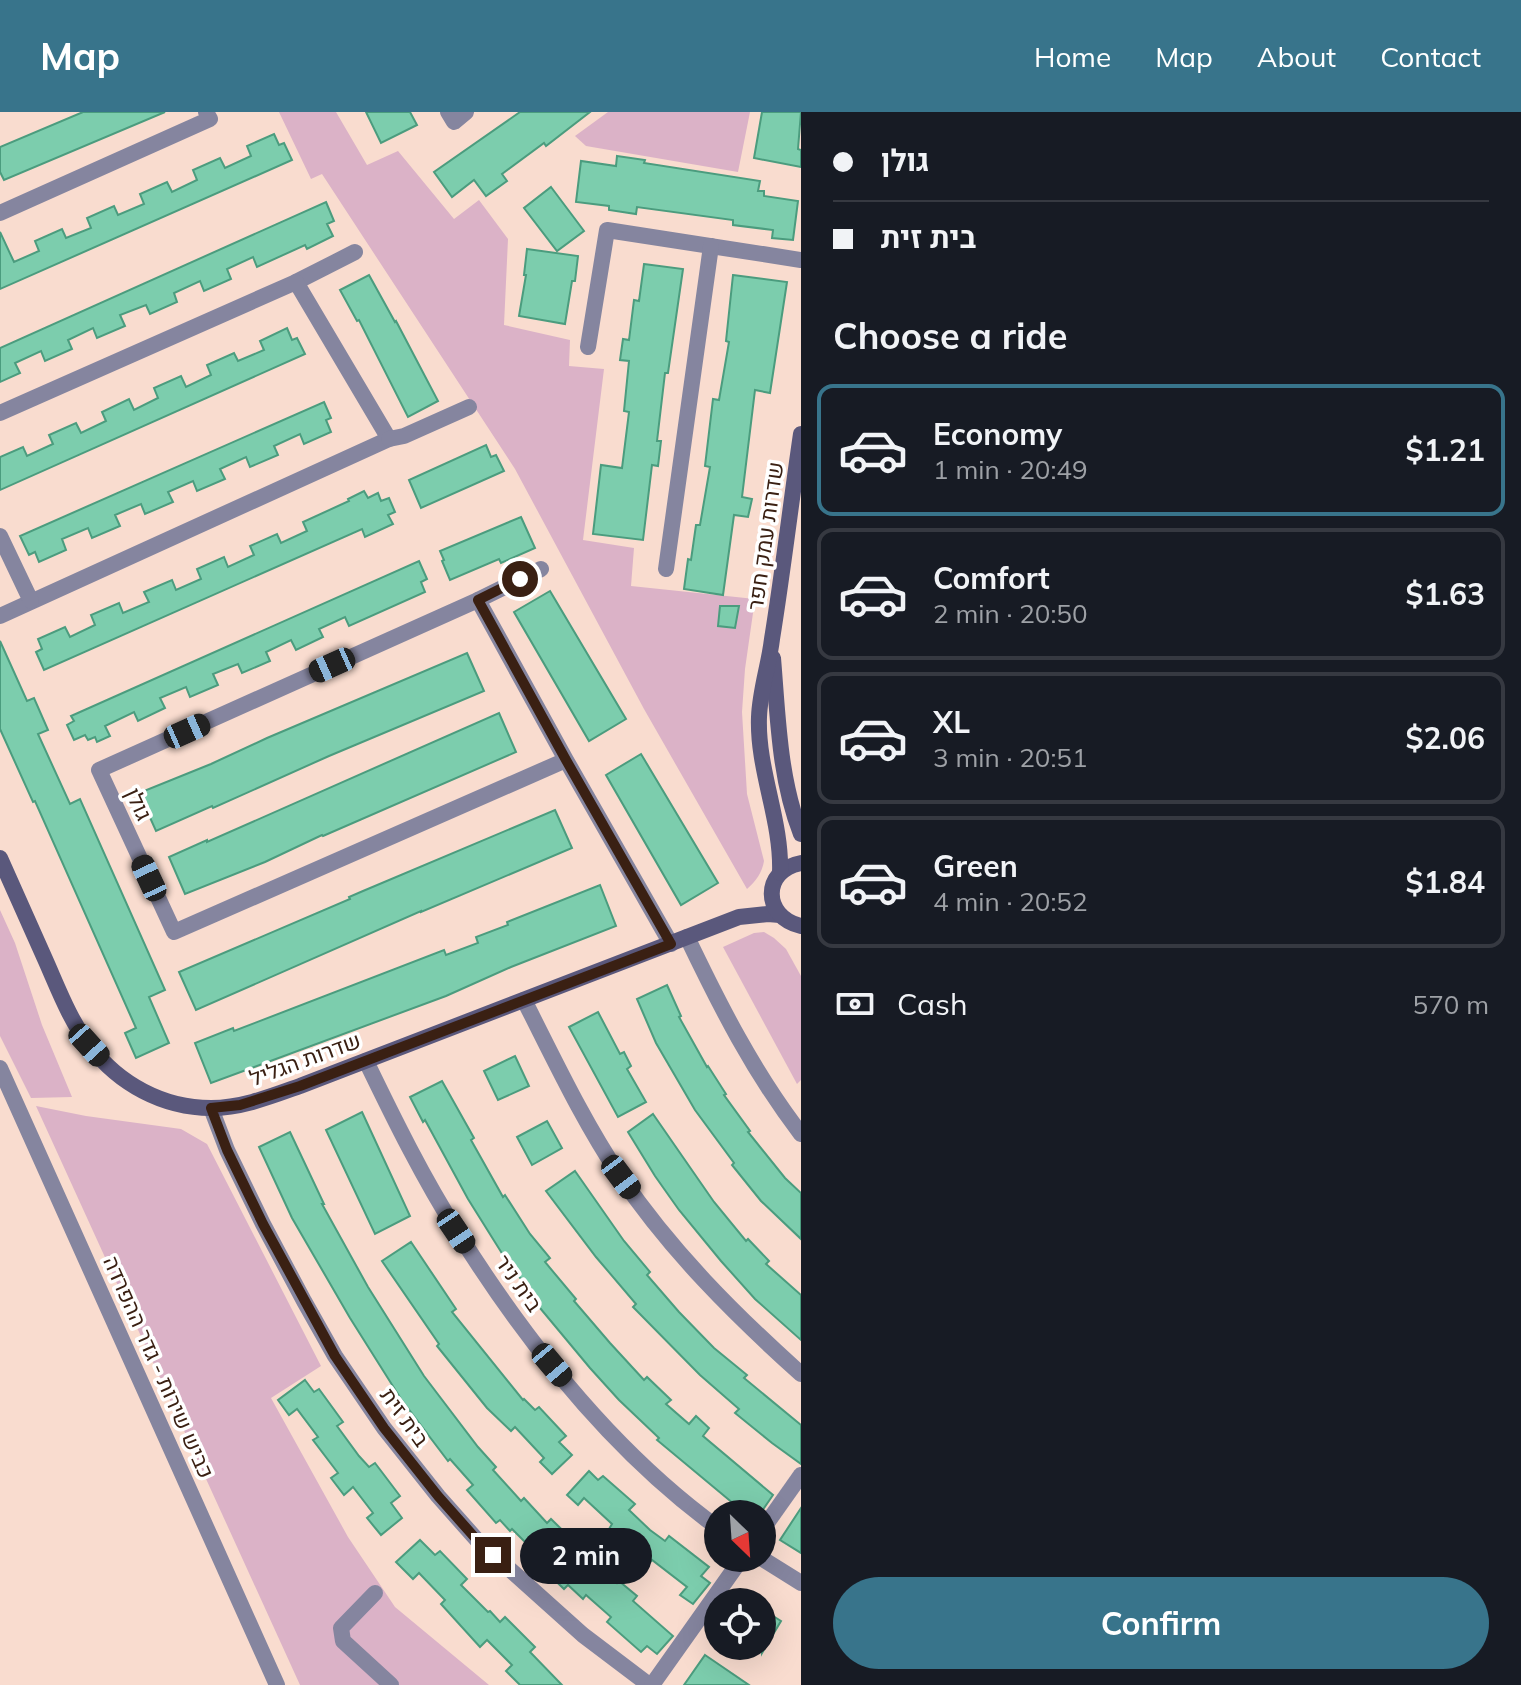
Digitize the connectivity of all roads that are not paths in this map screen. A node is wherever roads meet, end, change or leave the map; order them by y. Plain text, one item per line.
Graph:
1 (206, 112) edge
2 (448, 112) edge
3 (466, 112) edge
4 (0, 213) edge
5 (711, 246) junction
6 (355, 252) dead end
7 (801, 260) edge
8 (296, 282) junction
9 (588, 347) dead end
10 (469, 407) dead end
11 (0, 413) edge
12 (801, 434) edge
13 (389, 439) junction
14 (0, 536) edge
15 (541, 569) dead end
16 (666, 569) dead end
17 (478, 600) junction
18 (31, 601) junction
19 (0, 616) edge
20 (772, 644) junction
21 (566, 760) junction
22 (801, 834) edge
23 (0, 858) edge
24 (801, 863) edge
25 (780, 873) junction
26 (772, 891) junction
27 (739, 917) junction
28 (793, 926) edge
29 (679, 940) junction
30 (524, 1000) junction
31 (366, 1061) junction
32 (0, 1068) edge
33 (211, 1108) junction
34 (801, 1134) edge
35 (801, 1374) edge
36 (801, 1475) edge
37 (776, 1510) edge
38 (704, 1517) edge
39 (776, 1567) edge
40 (732, 1572) edge
41 (801, 1583) edge
42 (375, 1593) dead end
43 (277, 1685) edge
44 (391, 1685) edge
45 (650, 1685) edge

1 - 4 street
2 - 3 street
5 - 7 street
5 - 9 street
5 - 16 street
6 - 8 street
8 - 11 street
8 - 13 street
10 - 13 street
12 - 20 street, שדרות עמק חפר
13 - 18 street
14 - 18 street
15 - 17 street, גולן
17 - 21 street
17 - 21 street, גולן
18 - 19 street
20 - 22 street, שדרות עמק חפר
20 - 25 street, שדרות עמק חפר
21 - 29 street
23 - 33 street, שדרות הגליל
24 - 25 street
25 - 26 street
26 - 27 street, שדרות הגליל
26 - 28 street
27 - 28 street, שדרות הגליל
27 - 29 street, שדרות הגליל
29 - 30 street, שדרות הגליל
29 - 34 street
30 - 31 street, שדרות הגליל
30 - 35 street
31 - 33 street, שדרות הגליל
31 - 38 street, בית ניר
32 - 43 street, כביש שירות - גדר ההפרדה
33 - 45 street, בית זית
36 - 37 street
39 - 41 street
40 - 45 street
42 - 44 street

